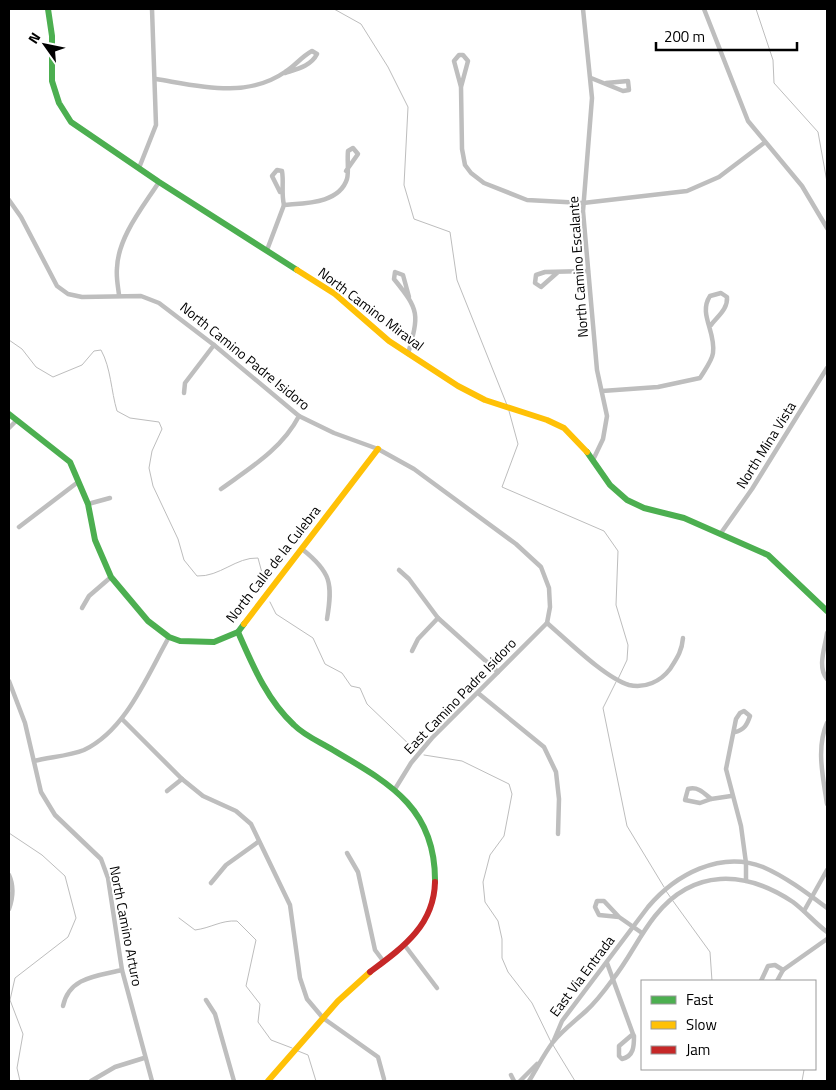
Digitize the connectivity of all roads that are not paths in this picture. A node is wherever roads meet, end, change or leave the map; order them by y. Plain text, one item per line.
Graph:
1 (48, 9) edge
2 (152, 9) edge
3 (583, 9) edge
4 (704, 9) edge
5 (285, 73) junction
6 (591, 78) junction
7 (156, 79) junction
8 (606, 83) junction
9 (461, 87) junction
10 (764, 143) junction
11 (139, 168) junction
12 (346, 171) dead end
13 (159, 182) junction
14 (280, 192) dead end
15 (9, 200) edge
16 (583, 203) junction
17 (284, 205) junction
18 (827, 228) edge
19 (267, 250) junction
20 (588, 271) junction
21 (558, 272) junction
22 (118, 295) junction
23 (409, 297) junction
24 (710, 324) junction
25 (214, 345) junction
26 (408, 354) junction
27 (827, 368) edge
28 (602, 391) junction
29 (184, 393) dead end
30 (9, 414) edge
31 (299, 416) junction
32 (16, 422) junction
33 (9, 428) edge
34 (378, 449) junction
35 (593, 460) junction
36 (78, 482) junction
37 (221, 489) dead end
38 (110, 498) dead end
39 (88, 504) junction
40 (19, 527) dead end
41 (722, 533) junction
42 (302, 549) junction
43 (399, 570) dead end
44 (111, 577) junction
45 (82, 608) dead end
46 (827, 611) edge
47 (438, 618) junction
48 (327, 619) dead end
49 (547, 623) junction
50 (238, 632) junction
51 (827, 633) edge
52 (169, 637) junction
53 (684, 638) dead end
54 (412, 650) dead end
55 (498, 672) junction
56 (827, 680) edge
57 (9, 681) edge
58 (478, 693) junction
59 (122, 719) junction
60 (827, 723) edge
61 (735, 732) junction
62 (34, 761) junction
63 (182, 779) junction
64 (395, 789) junction
65 (167, 791) dead end
66 (731, 796) junction
67 (711, 799) junction
68 (827, 804) edge
69 (558, 834) dead end
70 (258, 842) junction
71 (348, 854) dead end
72 (746, 863) junction
73 (827, 870) edge
74 (9, 875) edge
75 (746, 881) junction
76 (211, 883) dead end
77 (813, 898) junction
78 (9, 908) edge
79 (827, 908) edge
80 (804, 911) junction
81 (619, 917) junction
82 (633, 927) junction
83 (827, 932) edge
84 (642, 933) junction
85 (827, 938) edge
86 (406, 947) junction
87 (384, 962) junction
88 (606, 963) junction
89 (122, 970) junction
90 (783, 970) junction
91 (613, 980) junction
92 (761, 980) edge
93 (778, 980) edge
94 (437, 988) dead end
95 (206, 1000) dead end
96 (63, 1006) dead end
97 (323, 1018) junction
98 (633, 1034) junction
99 (554, 1042) junction
100 (144, 1058) junction
101 (543, 1058) junction
102 (511, 1075) dead end
103 (384, 1079) dead end
104 (91, 1081) edge
105 (152, 1081) edge
106 (234, 1081) edge
107 (268, 1081) edge
108 (514, 1081) edge
109 (520, 1081) edge
110 (529, 1081) edge

1 - 11 street, North Camino Miraval
2 - 7 street
3 - 6 street, North Camino Escalante
4 - 10 street
5 - 5 street
5 - 7 street
6 - 8 street
6 - 16 street, North Camino Escalante
7 - 11 street
8 - 8 street
9 - 9 street
9 - 16 street
10 - 16 street
10 - 18 street
11 - 13 street, North Camino Miraval
12 - 17 street
13 - 19 street, North Camino Miraval
13 - 22 street
14 - 17 street
15 - 22 street, North Camino Padre Isidoro
16 - 20 street, North Camino Escalante
17 - 19 street
19 - 26 street, North Camino Miraval
20 - 21 street
20 - 28 street, North Camino Escalante
21 - 21 street
22 - 25 street, North Camino Padre Isidoro
23 - 23 street
23 - 26 street
24 - 24 street
24 - 28 street
25 - 29 street
25 - 31 street, North Camino Padre Isidoro
26 - 35 street, North Camino Miraval
27 - 41 street, North Mina Vista
28 - 35 street, North Camino Escalante
30 - 32 street, North Calle de la Culebra
31 - 34 street, North Camino Padre Isidoro
31 - 37 street
32 - 33 street
32 - 36 street, North Calle de la Culebra
34 - 42 street, North Calle de la Culebra
34 - 49 street, North Camino Padre Isidoro
35 - 41 street, North Camino Miraval
36 - 39 street, North Calle de la Culebra
36 - 40 street
38 - 39 street
39 - 44 street, North Calle de la Culebra
41 - 46 street, North Camino Miraval
42 - 48 street
42 - 50 street, North Calle de la Culebra
43 - 47 street
44 - 45 street
44 - 52 street, North Calle de la Culebra
47 - 54 street
47 - 55 street
49 - 53 street
49 - 55 street, East Camino Padre Isidoro
50 - 52 street, North Calle de la Culebra
50 - 64 street
51 - 56 street
52 - 59 street
55 - 58 street, East Camino Padre Isidoro
57 - 62 street, North Camino Arturo
58 - 64 street, East Camino Padre Isidoro
58 - 69 street
59 - 62 street
59 - 63 street
60 - 68 street
61 - 61 street
61 - 66 street
62 - 89 street, North Camino Arturo
63 - 65 street
63 - 70 street
64 - 86 street
66 - 67 street
66 - 72 street
67 - 67 street
70 - 76 street
70 - 97 street
71 - 87 street
72 - 75 street
72 - 77 street, East Via Entrada
72 - 82 street, East Via Entrada
73 - 77 street
74 - 78 street
75 - 80 street, East Via Entrada
75 - 84 street, East Via Entrada
77 - 79 street, East Via Entrada
77 - 80 street
80 - 83 street, East Via Entrada
81 - 81 street
81 - 82 street
82 - 84 street
82 - 88 street, East Via Entrada
84 - 91 street, East Via Entrada
85 - 90 street
86 - 87 street
86 - 94 street
87 - 97 street
88 - 91 street
88 - 99 street, East Via Entrada
89 - 96 street
89 - 100 street, North Camino Arturo
90 - 92 street
90 - 93 street
91 - 98 street
91 - 99 street, East Via Entrada
95 - 106 street
97 - 103 street
97 - 107 street
98 - 98 street
99 - 101 street, East Via Entrada
100 - 104 street
100 - 105 street, North Camino Arturo
101 - 109 street, East Via Entrada
101 - 110 street, East Via Entrada
102 - 108 street

